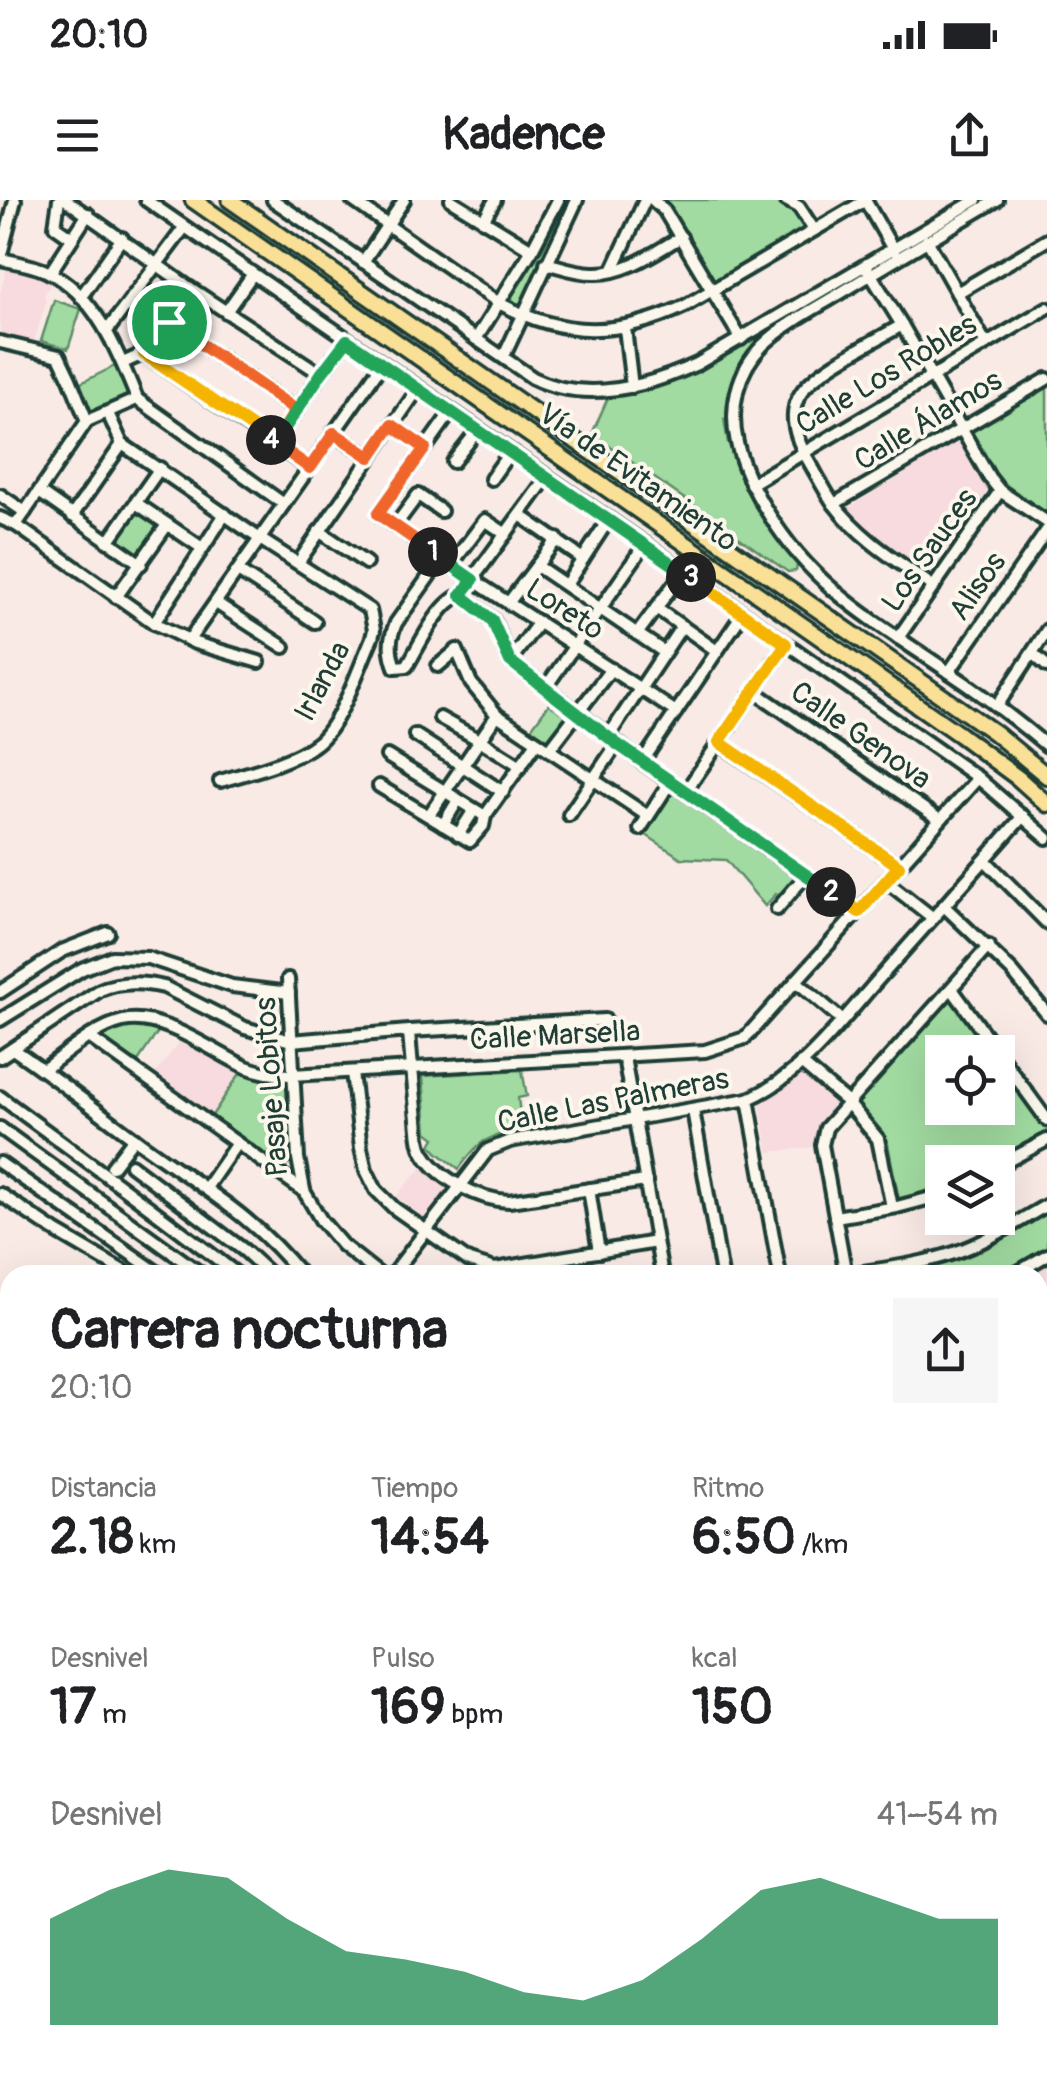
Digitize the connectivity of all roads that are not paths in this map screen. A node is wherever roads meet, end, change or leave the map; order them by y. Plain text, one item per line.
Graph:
1 (15, 200) edge
2 (63, 200) edge
3 (146, 200) edge
4 (194, 200) edge
5 (230, 200) edge
6 (273, 200) edge
7 (352, 200) edge
8 (404, 200) edge
9 (451, 200) edge
10 (495, 200) edge
11 (558, 200) edge
12 (577, 200) edge
13 (645, 200) edge
14 (653, 200) edge
15 (786, 200) edge
16 (866, 200) edge
17 (976, 200) edge
18 (996, 200) edge
19 (88, 214) junction
20 (483, 221) junction
21 (386, 226) junction
22 (184, 228) junction
23 (814, 230) junction
24 (681, 237) junction
25 (72, 238) junction
26 (122, 238) junction
27 (927, 240) junction
28 (1047, 240) edge
29 (532, 250) junction
30 (896, 253) junction
31 (0, 258) edge
32 (363, 262) junction
33 (546, 263) junction
34 (157, 264) junction
35 (868, 270) junction
36 (50, 272) junction
37 (612, 272) junction
38 (252, 275) junction
39 (190, 288) junction
40 (712, 289) junction
41 (957, 293) junction
42 (81, 298) junction
43 (500, 303) junction
44 (1047, 308) edge
45 (226, 312) junction
46 (522, 315) junction
47 (169, 322) junction
48 (902, 325) junction
49 (625, 328) junction
50 (108, 331) junction
51 (476, 338) junction
52 (741, 339) junction
53 (347, 340) junction
54 (0, 342) edge
55 (986, 344) junction
56 (144, 354) junction
57 (504, 356) junction
58 (122, 363) junction
59 (382, 364) junction
60 (321, 374) junction
61 (932, 376) junction
62 (1047, 378) edge
63 (632, 387) junction
64 (418, 388) junction
65 (137, 399) junction
66 (296, 410) junction
67 (451, 412) junction
68 (108, 413) junction
69 (87, 421) junction
70 (392, 425) junction
71 (962, 429) junction
72 (478, 430) junction
73 (334, 433) junction
74 (275, 443) junction
75 (122, 444) junction
76 (425, 448) junction
77 (510, 452) junction
78 (804, 452) junction
79 (370, 457) junction
80 (453, 462) dead end
81 (160, 468) junction
82 (310, 468) junction
83 (548, 477) junction
84 (490, 480) dead end
85 (751, 484) junction
86 (1000, 491) junction
87 (38, 492) junction
88 (0, 495) edge
89 (136, 502) junction
90 (284, 504) junction
91 (834, 504) junction
92 (441, 511) dead end
93 (25, 512) junction
94 (225, 514) junction
95 (520, 515) junction
96 (72, 516) junction
97 (0, 518) edge
98 (609, 519) junction
99 (1047, 522) edge
100 (168, 524) junction
101 (16, 525) junction
102 (396, 526) junction
103 (1047, 530) edge
104 (320, 531) junction
105 (506, 534) junction
106 (260, 538) junction
107 (557, 539) junction
108 (108, 542) junction
109 (646, 544) junction
110 (202, 548) junction
111 (583, 559) junction
112 (447, 562) junction
113 (298, 563) junction
114 (366, 563) dead end
115 (141, 564) junction
116 (537, 566) junction
117 (238, 571) junction
118 (683, 572) junction
119 (473, 580) junction
120 (566, 585) junction
121 (934, 587) junction
122 (461, 595) junction
123 (116, 597) junction
124 (509, 602) junction
125 (216, 603) junction
126 (600, 608) junction
127 (656, 608) junction
128 (742, 613) junction
129 (315, 622) dead end
130 (539, 622) junction
131 (154, 623) junction
132 (682, 626) junction
133 (1047, 630) edge
134 (637, 634) junction
135 (898, 638) junction
136 (190, 640) junction
137 (786, 644) junction
138 (575, 645) junction
139 (284, 647) dead end
140 (717, 651) junction
141 (664, 652) junction
142 (1032, 653) junction
143 (510, 661) junction
144 (259, 662) dead end
145 (438, 666) dead end
146 (1047, 666) edge
147 (610, 669) junction
148 (949, 672) junction
149 (546, 687) junction
150 (640, 689) junction
151 (754, 690) junction
152 (997, 706) junction
153 (676, 712) junction
154 (497, 714) junction
155 (578, 714) junction
156 (440, 718) dead end
157 (415, 735) dead end
158 (482, 740) junction
159 (612, 740) junction
160 (537, 742) junction
161 (719, 742) junction
162 (1047, 746) edge
163 (550, 749) junction
164 (387, 756) dead end
165 (642, 762) junction
166 (462, 765) junction
167 (520, 766) junction
168 (1047, 776) edge
169 (978, 778) junction
170 (220, 780) dead end
171 (593, 780) junction
172 (672, 781) junction
173 (379, 786) dead end
174 (686, 791) junction
175 (445, 792) junction
176 (502, 792) junction
177 (458, 800) junction
178 (1047, 804) edge
179 (474, 810) junction
180 (569, 815) dead end
181 (429, 816) junction
182 (485, 816) junction
183 (648, 816) junction
184 (1023, 816) junction
185 (940, 820) junction
186 (443, 825) junction
187 (640, 829) dead end
188 (458, 834) junction
189 (1047, 838) edge
190 (985, 860) junction
191 (899, 866) junction
192 (806, 875) junction
193 (886, 881) junction
194 (944, 906) junction
195 (777, 909) dead end
196 (859, 912) junction
197 (933, 918) junction
198 (1047, 923) edge
199 (108, 934) dead end
200 (989, 946) junction
201 (288, 979) dead end
202 (796, 981) junction
203 (1047, 987) edge
204 (952, 989) junction
205 (0, 992) edge
206 (289, 993) junction
207 (1034, 997) junction
208 (1047, 1014) edge
209 (0, 1020) edge
210 (604, 1020) dead end
211 (842, 1020) junction
212 (410, 1031) junction
213 (89, 1038) junction
214 (291, 1041) junction
215 (12, 1049) junction
216 (0, 1057) edge
217 (624, 1057) junction
218 (801, 1063) junction
219 (411, 1068) junction
220 (43, 1070) junction
221 (352, 1072) junction
222 (292, 1076) junction
223 (0, 1097) edge
224 (748, 1099) junction
225 (847, 1102) junction
226 (693, 1110) junction
227 (636, 1118) junction
228 (1047, 1120) edge
229 (0, 1128) edge
230 (134, 1138) junction
231 (1047, 1140) edge
232 (236, 1143) junction
233 (1015, 1157) edge
234 (298, 1158) junction
235 (0, 1163) edge
236 (131, 1165) dead end
237 (112, 1166) dead end
238 (278, 1170) junction
239 (646, 1181) junction
240 (459, 1186) junction
241 (206, 1188) junction
242 (590, 1189) junction
243 (304, 1190) junction
244 (0, 1194) edge
245 (925, 1199) edge
246 (1047, 1205) edge
247 (892, 1207) junction
248 (835, 1216) junction
249 (426, 1230) junction
250 (656, 1242) junction
251 (599, 1252) junction
252 (113, 1265) edge
253 (147, 1265) edge
254 (189, 1265) edge
255 (225, 1265) edge
256 (260, 1265) edge
257 (292, 1265) edge
258 (367, 1265) edge
259 (400, 1265) edge
260 (479, 1265) edge
261 (532, 1265) edge
262 (660, 1265) edge
263 (720, 1265) edge
264 (778, 1265) edge
265 (843, 1265) edge
266 (900, 1265) edge

1 - 31 street
2 - 19 street
2 - 25 street
3 - 22 street
4 - 178 highway, Vía de Evitamiento
5 - 168 highway, Vía de Evitamiento
6 - 32 street
7 - 21 street
8 - 21 street
9 - 20 street
10 - 20 street
11 - 29 street
12 - 33 street
13 - 37 street
14 - 24 street
15 - 23 street
16 - 23 street
16 - 30 street
17 - 30 street
18 - 27 street
19 - 25 street
19 - 26 street
20 - 29 street
21 - 32 street
21 - 43 street
22 - 34 street
22 - 38 street
23 - 40 street
24 - 37 street
24 - 40 street
25 - 36 street
26 - 34 street
26 - 42 street
27 - 30 street
27 - 41 street
28 - 41 street
29 - 43 street
30 - 35 street
31 - 36 street
32 - 51 street
33 - 37 street
33 - 46 street
34 - 39 street
34 - 50 street
35 - 48 street
35 - 52 street
35 - 85 street
36 - 42 street
38 - 45 street
38 - 53 street
39 - 45 street
39 - 47 street
40 - 49 street
40 - 52 street
41 - 55 street
42 - 50 street
43 - 46 street
43 - 51 street
44 - 55 street, Calle Los Robles
45 - 60 street
46 - 49 street
46 - 57 street
47 - 56 street
47 - 66 street
48 - 61 street
48 - 78 street
49 - 63 street
50 - 58 street
51 - 57 street
52 - 63 street
53 - 59 street
53 - 60 street
54 - 69 street
55 - 61 street, Calle Los Robles
56 - 58 street
56 - 74 street
57 - 63 street
58 - 65 street
59 - 64 street
59 - 73 street
60 - 66 street
61 - 71 street
61 - 78 street, Calle Los Robles
62 - 71 street, Calle Álamos
64 - 67 street
64 - 70 street
65 - 68 street
65 - 90 street
66 - 74 street
67 - 72 street
67 - 76 street
68 - 69 street
68 - 75 street
69 - 87 street
70 - 76 street
70 - 79 street
71 - 86 street
71 - 91 street, Calle Álamos
72 - 77 street
72 - 80 street
73 - 79 street
73 - 82 street
74 - 82 street
75 - 81 street, Irlanda
75 - 96 street
76 - 102 street, Loreto
77 - 83 street
77 - 84 street
78 - 85 street, Calle Los Robles
78 - 91 street
79 - 104 street
81 - 89 street
81 - 94 street, Irlanda
82 - 90 street
83 - 95 street
83 - 98 street
85 - 135 street
86 - 99 street
86 - 121 street, Los Sauces
87 - 93 street
87 - 96 street
88 - 93 street
89 - 100 street
89 - 108 street
90 - 106 street
91 - 121 street
92 - 102 street
93 - 101 street
94 - 106 street, Irlanda
94 - 110 street
95 - 105 street
95 - 107 street
96 - 108 street
97 - 101 street
98 - 109 street
98 - 111 street
100 - 110 street
100 - 115 street
101 - 123 street
102 - 112 street, Loreto
103 - 148 street, Alisos
104 - 113 street
104 - 114 street
105 - 112 street
105 - 119 street
106 - 113 street, Irlanda
106 - 117 street
107 - 111 street
107 - 116 street
108 - 115 street
109 - 118 street
109 - 126 street
110 - 131 street
111 - 120 street
112 - 119 street, Loreto
112 - 122 street
113 - 170 street, Irlanda
115 - 123 street
116 - 120 street
116 - 124 street
117 - 125 street
117 - 129 street
118 - 127 street
118 - 128 street
119 - 122 street
119 - 124 street, Loreto
120 - 126 street
121 - 135 street, Los Sauces
122 - 143 street
123 - 131 street
124 - 130 street, Loreto
125 - 136 street
125 - 139 street
126 - 134 street
126 - 138 street
127 - 132 street
127 - 134 street
128 - 137 street
128 - 140 street
130 - 138 street, Loreto
130 - 143 street
131 - 136 street
132 - 140 street
132 - 141 street
133 - 142 street
134 - 141 street
135 - 148 street
136 - 144 street
137 - 151 street
137 - 169 street
138 - 147 street, Loreto
138 - 149 street
140 - 153 street
141 - 150 street
142 - 146 street
142 - 152 street
143 - 149 street
145 - 154 street
147 - 150 street, Loreto
147 - 155 street
148 - 152 street
149 - 155 street
150 - 153 street, Loreto
150 - 159 street
151 - 161 street
151 - 185 street, Calle Genova
152 - 162 street
153 - 165 street
154 - 158 street
154 - 160 street
155 - 159 street
155 - 163 street
156 - 158 street
157 - 166 street
158 - 166 street
158 - 167 street
159 - 165 street
159 - 171 street
160 - 163 street
160 - 167 street
161 - 174 street
161 - 191 street
163 - 171 street
164 - 175 street
165 - 172 street
166 - 175 street
166 - 176 street
167 - 176 street
169 - 184 street
169 - 185 street, Calle Marsella
171 - 180 street
171 - 183 street
172 - 174 street
172 - 183 street
173 - 181 street
174 - 192 street
175 - 177 street
175 - 181 street
176 - 182 street
177 - 179 street
177 - 186 street
179 - 182 street
179 - 188 street
181 - 186 street
182 - 188 street
183 - 187 street
184 - 189 street
184 - 190 street, Calle Las Palmeras
185 - 191 street, Calle Marsella
186 - 188 street
190 - 194 street, Calle Las Palmeras
190 - 198 street
191 - 193 street, Calle Marsella
192 - 195 street
192 - 196 street
193 - 196 street, Calle Marsella
193 - 197 street
194 - 197 street, Calle Las Palmeras
194 - 200 street
196 - 202 street, Calle Marsella
197 - 211 street, Calle Las Palmeras
199 - 205 street
200 - 204 street
200 - 207 street
201 - 206 street, Pasaje Lobitos
202 - 211 street
202 - 217 street, Calle Marsella
203 - 207 street
204 - 225 street
204 - 228 street
206 - 209 street
206 - 214 street, Pasaje Lobitos
207 - 208 street
210 - 212 street
211 - 218 street, Calle Las Palmeras
212 - 214 street
212 - 219 street
213 - 220 street, Calle Marsella
213 - 222 street, Calle Marsella
213 - 232 street
214 - 215 street
214 - 222 street, Pasaje Lobitos
215 - 216 street
215 - 220 street
217 - 219 street, Calle Marsella
217 - 227 street
218 - 224 street, Calle Las Palmeras
218 - 225 street
219 - 221 street, Calle Marsella
219 - 240 street
220 - 230 street
221 - 222 street, Calle Marsella
221 - 249 street
222 - 234 street, Pasaje Lobitos
223 - 255 street
224 - 226 street, Calle Las Palmeras
224 - 264 street
225 - 247 street
225 - 248 street
226 - 227 street, Calle Las Palmeras
226 - 263 street
227 - 239 street
227 - 240 street, Calle Las Palmeras
229 - 254 street
230 - 237 street
230 - 241 street
231 - 233 street
232 - 238 street
232 - 241 street
234 - 238 street
234 - 243 street, Pasaje Lobitos
235 - 253 street
236 - 256 street
238 - 243 street
239 - 242 street
239 - 250 street
240 - 242 street
240 - 249 street, Calle Las Palmeras
241 - 257 street
242 - 251 street
243 - 258 street
244 - 252 street
245 - 247 street
246 - 266 street
247 - 248 street
248 - 265 street
249 - 259 street, Calle Las Palmeras
249 - 260 street
250 - 251 street
250 - 262 street
251 - 261 street

